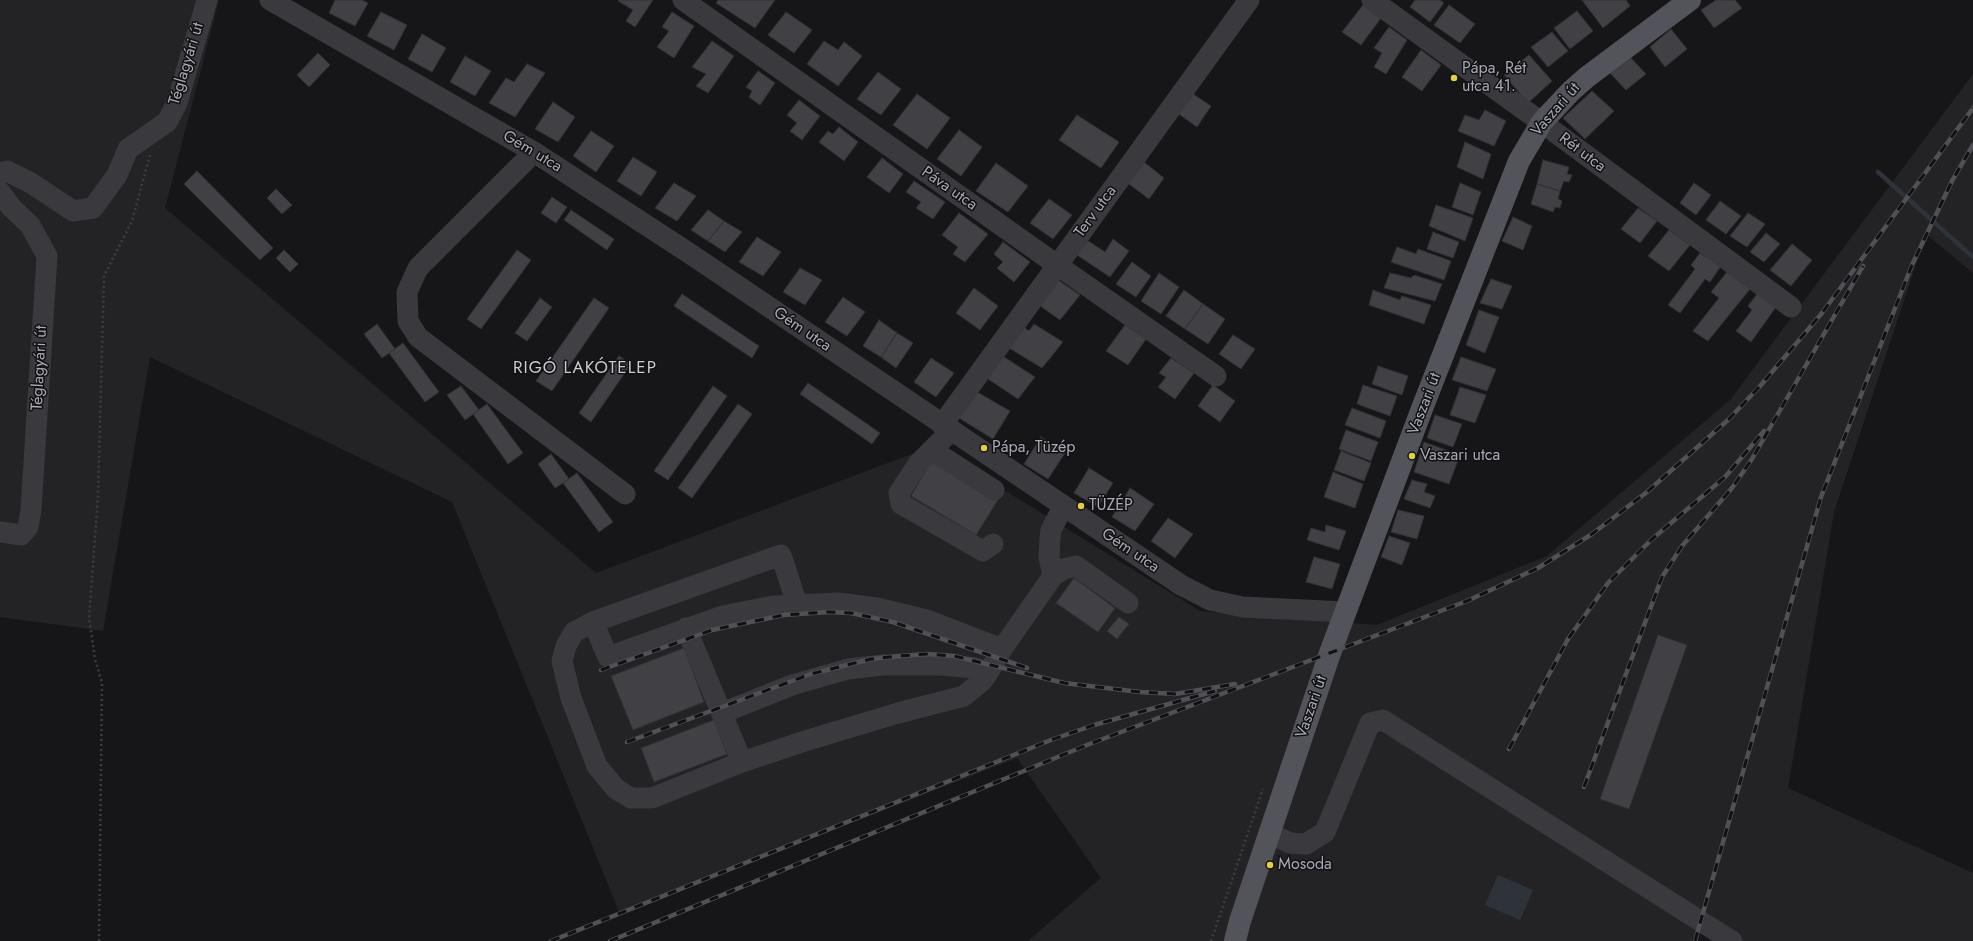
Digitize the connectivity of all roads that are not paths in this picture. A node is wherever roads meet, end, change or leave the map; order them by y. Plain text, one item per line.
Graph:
1 (207, 0) edge
2 (270, 0) edge
3 (683, 0) edge
4 (1249, 0) edge
5 (1372, 0) edge
6 (1690, 0) edge
7 (1542, 122) junction
8 (534, 152) junction
9 (0, 173) edge
10 (0, 192) edge
11 (1057, 266) junction
12 (1791, 307) dead end
13 (1216, 376) dead end
14 (947, 428) junction
15 (932, 450) junction
16 (994, 490) dead end
17 (625, 494) dead end
18 (1063, 507) junction
19 (0, 532) edge
20 (993, 544) dead end
21 (1053, 576) junction
22 (1128, 602) dead end
23 (797, 604) junction
24 (1346, 612) junction
25 (593, 622) junction
26 (686, 628) junction
27 (1002, 649) junction
28 (988, 673) junction
29 (722, 714) junction
30 (742, 762) junction
31 (1269, 833) junction
32 (1235, 941) edge
33 (1732, 941) edge

1 - 9 street, Téglagyári út
2 - 8 street, Gém utca
3 - 11 street, Páva utca
4 - 11 street, Terv utca
5 - 7 street, Rét utca
6 - 7 main road, Vaszari út
7 - 12 street, Rét utca
7 - 24 main road, Vaszari út
8 - 14 street, Gém utca
8 - 17 street
10 - 19 street, Téglagyári út
11 - 13 street, Páva utca
11 - 14 street, Terv utca
14 - 15 street, Terv utca
14 - 18 street, Gém utca
15 - 16 street
15 - 20 street, Terv utca
18 - 21 street
18 - 24 street, Gém utca
21 - 22 street
21 - 27 street
23 - 25 street
23 - 26 street
23 - 27 street
24 - 31 main road, Vaszari út
25 - 26 street
25 - 30 street
26 - 29 street
27 - 28 street
28 - 29 street
28 - 30 street
29 - 30 street
31 - 32 main road, Vaszari út
31 - 33 street

